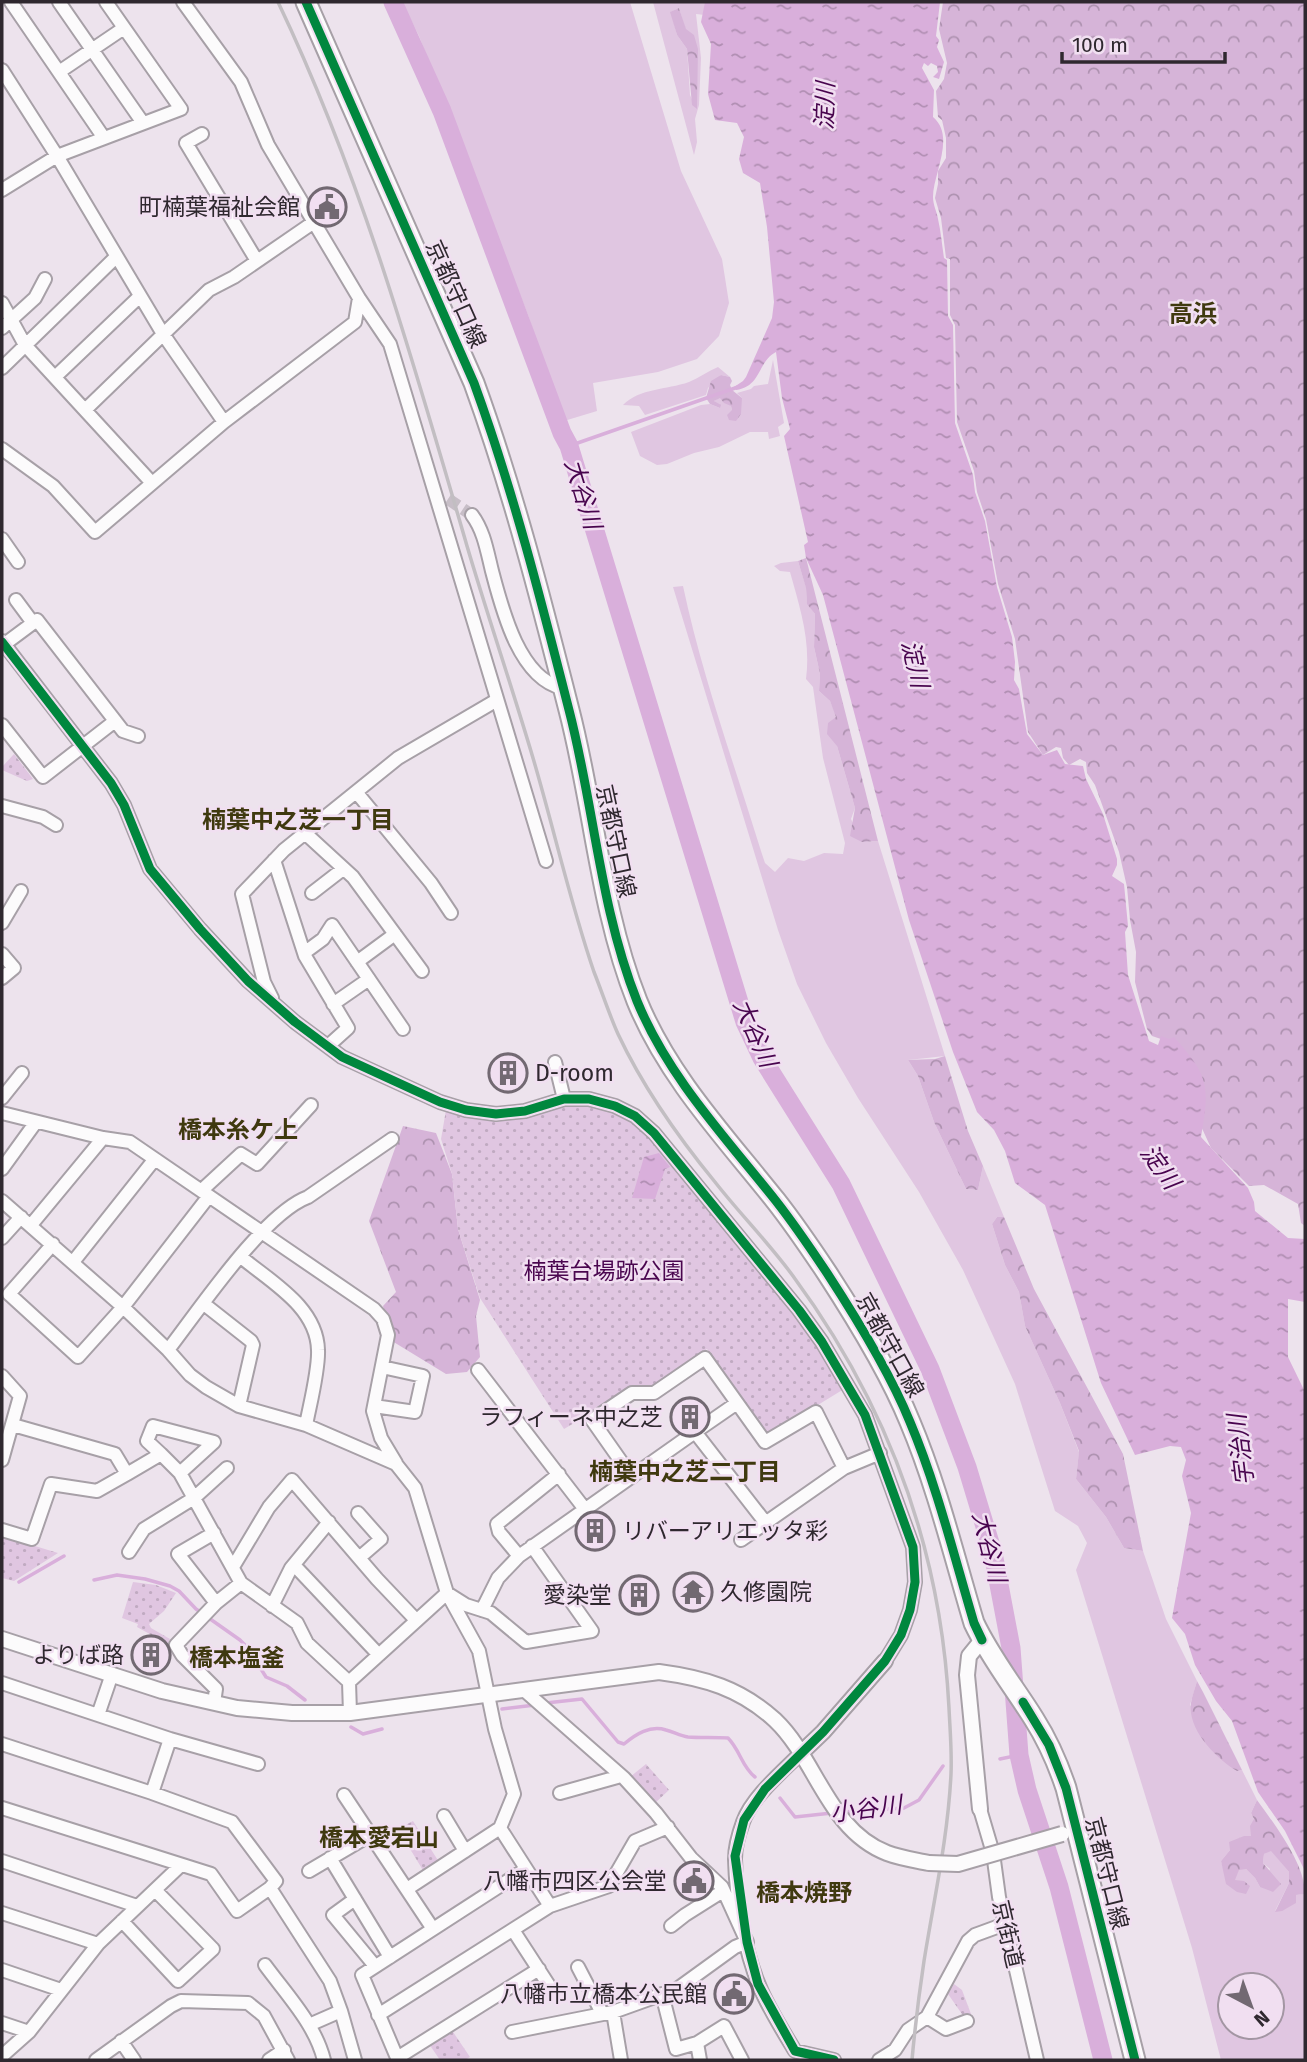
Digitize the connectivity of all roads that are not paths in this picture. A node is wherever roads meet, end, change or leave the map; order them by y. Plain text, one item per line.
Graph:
1 (11, 2) edge
2 (58, 2) edge
3 (106, 2) edge
4 (183, 2) edge
5 (306, 2) edge
6 (124, 28) junction
7 (92, 50) junction
8 (2, 70) edge
9 (59, 72) junction
10 (143, 123) junction
11 (202, 134) dead end
12 (104, 138) junction
13 (57, 156) junction
14 (2, 190) edge
15 (314, 222) junction
16 (116, 257) junction
17 (257, 261) junction
18 (45, 279) dead end
19 (140, 296) junction
20 (359, 298) junction
21 (2, 303) edge
22 (6, 324) edge
23 (163, 334) junction
24 (25, 345) junction
25 (2, 368) edge
26 (55, 377) junction
27 (85, 410) junction
28 (224, 422) junction
29 (2, 449) edge
30 (152, 483) junction
31 (472, 514) tunnel mouth
32 (2, 540) edge
33 (18, 562) dead end
34 (16, 600) dead end
35 (33, 623) junction
36 (2, 644) edge
37 (562, 688) junction
38 (497, 700) junction
39 (115, 721) junction
40 (2, 725) edge
41 (138, 736) dead end
42 (81, 747) junction
43 (357, 793) junction
44 (2, 806) edge
45 (55, 825) dead end
46 (304, 833) junction
47 (274, 860) junction
48 (546, 861) dead end
49 (344, 869) junction
50 (22, 891) dead end
51 (312, 893) dead end
52 (5, 908) edge
53 (451, 913) dead end
54 (2, 923) edge
55 (395, 934) junction
56 (304, 953) junction
57 (2, 954) edge
58 (357, 962) junction
59 (422, 971) dead end
60 (2, 978) edge
61 (369, 979) junction
62 (333, 1004) junction
63 (275, 1005) junction
64 (403, 1029) dead end
65 (328, 1046) junction
66 (555, 1062) dead end
67 (22, 1073) dead end
68 (2, 1098) edge
69 (564, 1099) junction
70 (311, 1105) dead end
71 (2, 1113) edge
72 (36, 1122) junction
73 (103, 1138) junction
74 (391, 1139) dead end
75 (154, 1160) junction
76 (2, 1169) edge
77 (206, 1193) junction
78 (2, 1201) edge
79 (26, 1221) junction
80 (260, 1233) junction
81 (2, 1238) edge
82 (53, 1244) junction
83 (241, 1257) junction
84 (73, 1262) junction
85 (204, 1304) junction
86 (123, 1307) junction
87 (168, 1350) junction
88 (382, 1367) junction
89 (478, 1370) dead end
90 (2, 1376) edge
91 (737, 1403) junction
92 (239, 1406) junction
93 (374, 1406) junction
94 (13, 1425) junction
95 (306, 1425) junction
96 (695, 1432) junction
97 (880, 1453) junction
98 (161, 1454) junction
99 (2, 1460) edge
100 (396, 1464) junction
101 (226, 1468) dead end
102 (844, 1468) junction
103 (180, 1473) junction
104 (127, 1474) junction
105 (559, 1474) junction
106 (632, 1477) junction
107 (194, 1498) junction
108 (584, 1508) junction
109 (358, 1513) dead end
110 (765, 1521) junction
111 (329, 1522) junction
112 (2, 1530) edge
113 (214, 1533) junction
114 (741, 1540) dead end
115 (532, 1546) junction
116 (128, 1552) dead end
117 (519, 1556) junction
118 (359, 1558) junction
119 (294, 1565) junction
120 (233, 1567) junction
121 (241, 1583) junction
122 (447, 1593) junction
123 (216, 1603) junction
124 (272, 1606) junction
125 (482, 1610) junction
126 (416, 1620) junction
127 (2, 1639) edge
128 (982, 1640) junction
129 (379, 1655) junction
130 (885, 1661) joint
131 (112, 1674) junction
132 (349, 1682) junction
133 (2, 1683) edge
134 (487, 1696) junction
135 (534, 1699) junction
136 (214, 1703) junction
137 (350, 1713) junction
138 (98, 1715) junction
139 (170, 1739) junction
140 (2, 1744) edge
141 (801, 1753) junction
142 (258, 1764) dead end
143 (621, 1776) junction
144 (152, 1793) junction
145 (560, 1793) dead end
146 (344, 1795) dead end
147 (2, 1808) edge
148 (980, 1809) joint
149 (444, 1816) dead end
150 (668, 1827) junction
151 (500, 1828) junction
152 (1069, 1832) junction
153 (370, 1835) junction
154 (465, 1851) junction
155 (330, 1858) junction
156 (2, 1861) edge
157 (180, 1866) junction
158 (526, 1869) junction
159 (309, 1871) dead end
160 (270, 1888) junction
161 (155, 1889) junction
162 (407, 1889) junction
163 (723, 1891) junction
164 (355, 1899) junction
165 (137, 1906) junction
166 (550, 1906) junction
167 (2, 1913) edge
168 (122, 1921) junction
169 (1005, 1924) junction
170 (671, 1926) dead end
171 (433, 1929) junction
172 (513, 1930) junction
173 (747, 1942) junction
174 (98, 1944) junction
175 (390, 1957) junction
176 (265, 1965) dead end
177 (375, 1966) junction
178 (578, 1967) dead end
179 (539, 1969) junction
180 (2, 1970) edge
181 (550, 1987) dead end
182 (61, 1990) junction
183 (662, 1994) junction
184 (341, 2011) junction
185 (607, 2013) junction
186 (378, 2015) junction
187 (927, 2017) junction
188 (967, 2021) dead end
189 (2, 2023) edge
190 (309, 2025) junction
191 (29, 2032) junction
192 (512, 2032) dead end
193 (121, 2041) junction
194 (696, 2043) junction
195 (286, 2055) edge
196 (2, 2056) edge
197 (797, 2056) edge
198 (398, 2059) edge
199 (96, 2060) edge
200 (134, 2060) edge
201 (269, 2060) edge
202 (324, 2060) edge
203 (355, 2060) edge
204 (621, 2060) edge
205 (700, 2060) edge
206 (742, 2060) edge
207 (834, 2060) edge
208 (880, 2060) edge
209 (1037, 2060) edge
210 (1135, 2060) edge

1 - 9 street
2 - 7 street
3 - 6 street
4 - 15 street
5 - 37 main road, 京都守口線
6 - 7 street
6 - 10 street
7 - 9 street
7 - 10 street
8 - 13 street
9 - 12 street
10 - 12 street
11 - 17 street
12 - 13 street
13 - 14 street
13 - 16 street
15 - 17 street
15 - 20 street
16 - 19 street
16 - 24 street
17 - 23 street
18 - 22 street
19 - 23 street
19 - 26 street
20 - 28 street
20 - 38 street
21 - 22 street
22 - 24 street
23 - 27 street
23 - 28 street
24 - 25 street
24 - 26 street
26 - 27 street
27 - 30 street
28 - 30 street
29 - 30 street
31 - 37 street
32 - 33 street
34 - 35 street
35 - 36 street
35 - 39 street
36 - 42 street
37 - 128 main road, 京都守口線
38 - 43 street
38 - 48 street
39 - 41 street
39 - 42 street
40 - 42 street
42 - 63 street
43 - 46 street
43 - 53 street
44 - 45 street
46 - 47 street
46 - 49 street
47 - 56 street
47 - 63 street
49 - 51 street
49 - 55 street
50 - 52 street
52 - 54 street
55 - 58 street
55 - 59 street
56 - 58 street
56 - 62 street
57 - 60 street
58 - 61 street
61 - 62 street
61 - 64 street
62 - 65 street
63 - 65 street
65 - 69 street
66 - 69 street
67 - 68 street
69 - 97 street
70 - 77 street
71 - 72 street
72 - 73 street
72 - 76 street
73 - 75 street
73 - 79 street
74 - 80 street
75 - 77 street
75 - 84 street
77 - 80 street
77 - 86 street
78 - 79 street
79 - 81 street
79 - 82 street
80 - 83 street
80 - 88 street
82 - 84 street
82 - 86 street
83 - 85 street
83 - 95 street
84 - 86 street
85 - 87 street
85 - 92 street
86 - 87 street
87 - 92 street
88 - 93 street
88 - 93 street
89 - 105 street
90 - 94 street
91 - 96 street
91 - 102 street
91 - 106 street
92 - 95 street
93 - 100 street
94 - 99 street
94 - 104 street
95 - 100 street
96 - 106 street
96 - 110 street
97 - 102 street
97 - 130 street
98 - 103 street
98 - 103 street
98 - 104 street
100 - 122 street
101 - 107 street
102 - 110 street
103 - 107 street
104 - 112 street
105 - 108 street
105 - 117 street
106 - 108 street
107 - 113 street
107 - 116 street
108 - 115 street
109 - 118 street
110 - 114 street
111 - 118 street
111 - 119 street
111 - 120 street
113 - 120 street
113 - 123 street
115 - 117 street
115 - 125 street
117 - 125 street
118 - 126 street
119 - 124 street
119 - 129 street
120 - 121 street
121 - 123 street
121 - 124 street
122 - 125 street
122 - 126 street
122 - 134 street
123 - 136 street
124 - 132 street
126 - 129 street
127 - 131 street
128 - 148 street
128 - 152 main road, 京都守口線
129 - 132 street
130 - 141 street
131 - 136 street
131 - 138 street
132 - 137 street
133 - 138 street
134 - 135 street
134 - 137 street
134 - 151 street
135 - 141 street
135 - 143 street
136 - 137 street
138 - 139 street
139 - 142 street
139 - 144 street
140 - 144 street
141 - 152 street, bridge
141 - 173 street
143 - 145 street
143 - 150 street
144 - 160 street
146 - 153 street
147 - 157 street
148 - 169 street, 京街道
149 - 154 street
150 - 163 street
150 - 166 street
151 - 154 street
151 - 158 street
152 - 210 main road, 京都守口線
153 - 155 street
153 - 162 street
154 - 162 street
155 - 159 street
155 - 164 street
156 - 165 street
157 - 160 street
157 - 161 street
158 - 166 street
158 - 171 street
160 - 184 street
161 - 165 street
161 - 168 street
162 - 171 street
163 - 170 street
163 - 173 street
164 - 175 street
164 - 177 street
165 - 168 street
166 - 172 street
167 - 174 street
168 - 174 street
169 - 187 street
169 - 209 street, 京街道
171 - 175 street
172 - 179 street
172 - 186 street
173 - 183 street
173 - 197 street
174 - 182 street
175 - 177 street
176 - 190 street
177 - 186 street
178 - 185 street
179 - 181 street
179 - 198 street
180 - 182 street
182 - 191 street
183 - 185 street
183 - 194 street
184 - 190 street
184 - 203 street
185 - 192 street
185 - 204 street
186 - 198 street
187 - 188 street
187 - 208 street
189 - 191 street
190 - 202 street
191 - 196 street
193 - 195 street
193 - 199 street
193 - 200 street
194 - 205 street
194 - 206 street
195 - 201 street
197 - 207 street

